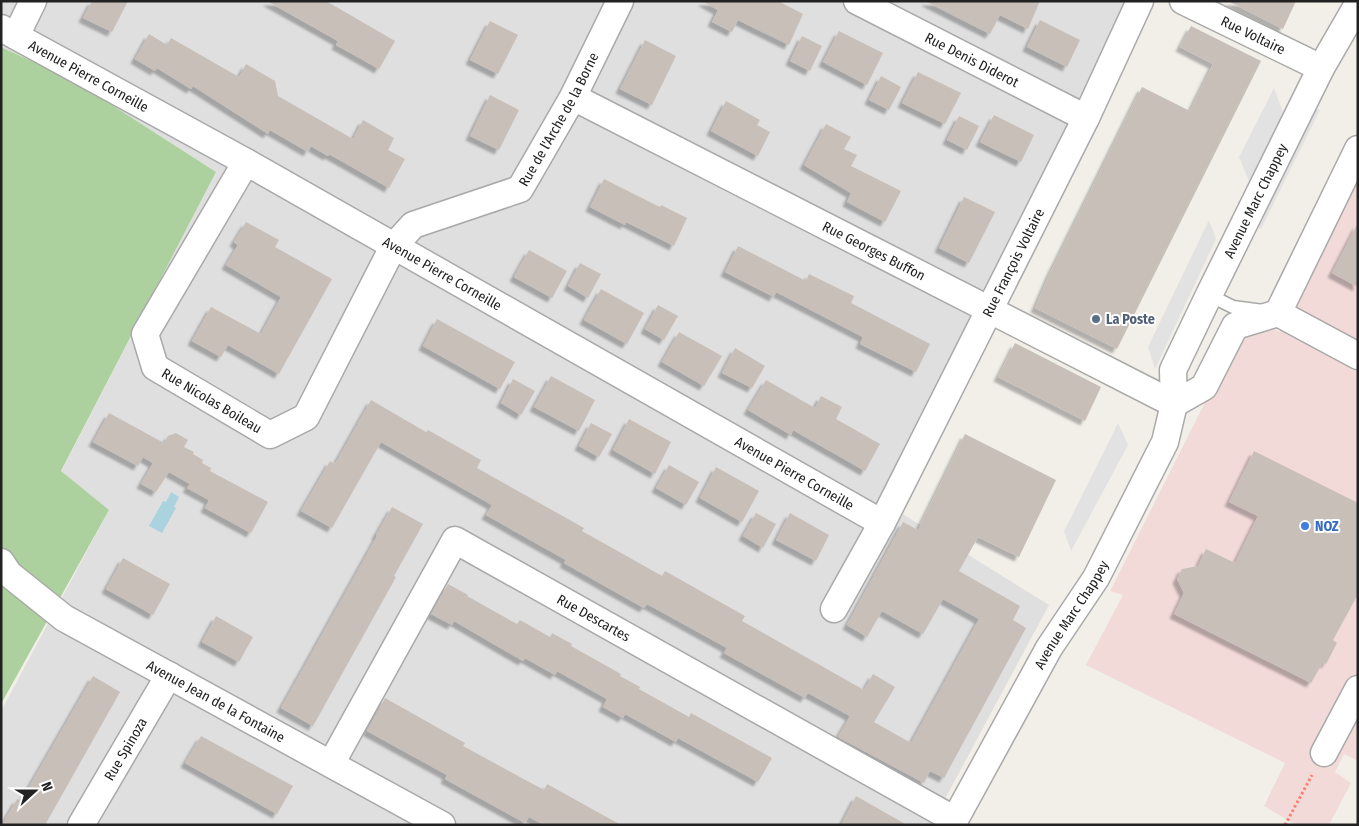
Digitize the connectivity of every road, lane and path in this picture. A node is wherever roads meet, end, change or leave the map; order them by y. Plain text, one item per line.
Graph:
1 (33, 1) edge
2 (620, 1) edge
3 (857, 1) edge
4 (1140, 1) edge
5 (1183, 1) edge
6 (1358, 4) edge
7 (8, 32) edge
8 (1322, 68) junction
9 (573, 97) junction
10 (1086, 118) junction
11 (1358, 149) edge
12 (246, 162) junction
13 (393, 247) junction
14 (1209, 294) junction
15 (989, 310) junction
16 (1278, 313) junction
17 (1358, 356) edge
18 (1174, 404) junction
19 (882, 523) junction
20 (1, 562) edge
21 (834, 609) dead end
22 (168, 675) junction
23 (1358, 688) edge
24 (1324, 753) joint
25 (330, 764) junction
26 (954, 822) edge
27 (81, 825) edge
28 (442, 825) edge
29 (1285, 825) edge

1 - 7 street
2 - 9 street, Rue de l'Arche de la Borne
3 - 10 street, Rue Denis Diderot
4 - 10 street, Rue François Voltaire
5 - 8 street, Rue Voltaire
6 - 8 street, Avenue Marc Chappey
7 - 12 street, Avenue Pierre Corneille
8 - 14 street, Avenue Marc Chappey
9 - 13 street, Rue de l'Arche de la Borne
9 - 15 street, Rue Georges Buffon
10 - 15 street, Rue François Voltaire
11 - 16 street
12 - 13 street, Avenue Pierre Corneille
12 - 13 street, Rue Nicolas Boileau
13 - 19 street, Avenue Pierre Corneille
14 - 16 lane
14 - 18 street, Avenue Marc Chappey
15 - 18 street, Rue Georges Buffon
15 - 19 street, Rue François Voltaire
16 - 17 street
16 - 18 street
18 - 26 street, Avenue Marc Chappey
19 - 21 street, Rue François Voltaire
20 - 22 street, Avenue Jean de la Fontaine
22 - 25 street, Avenue Jean de la Fontaine
22 - 27 street, Rue Spinoza
23 - 24 street
24 - 29 path
25 - 26 street, Rue Descartes
25 - 28 street, Avenue Jean de la Fontaine

